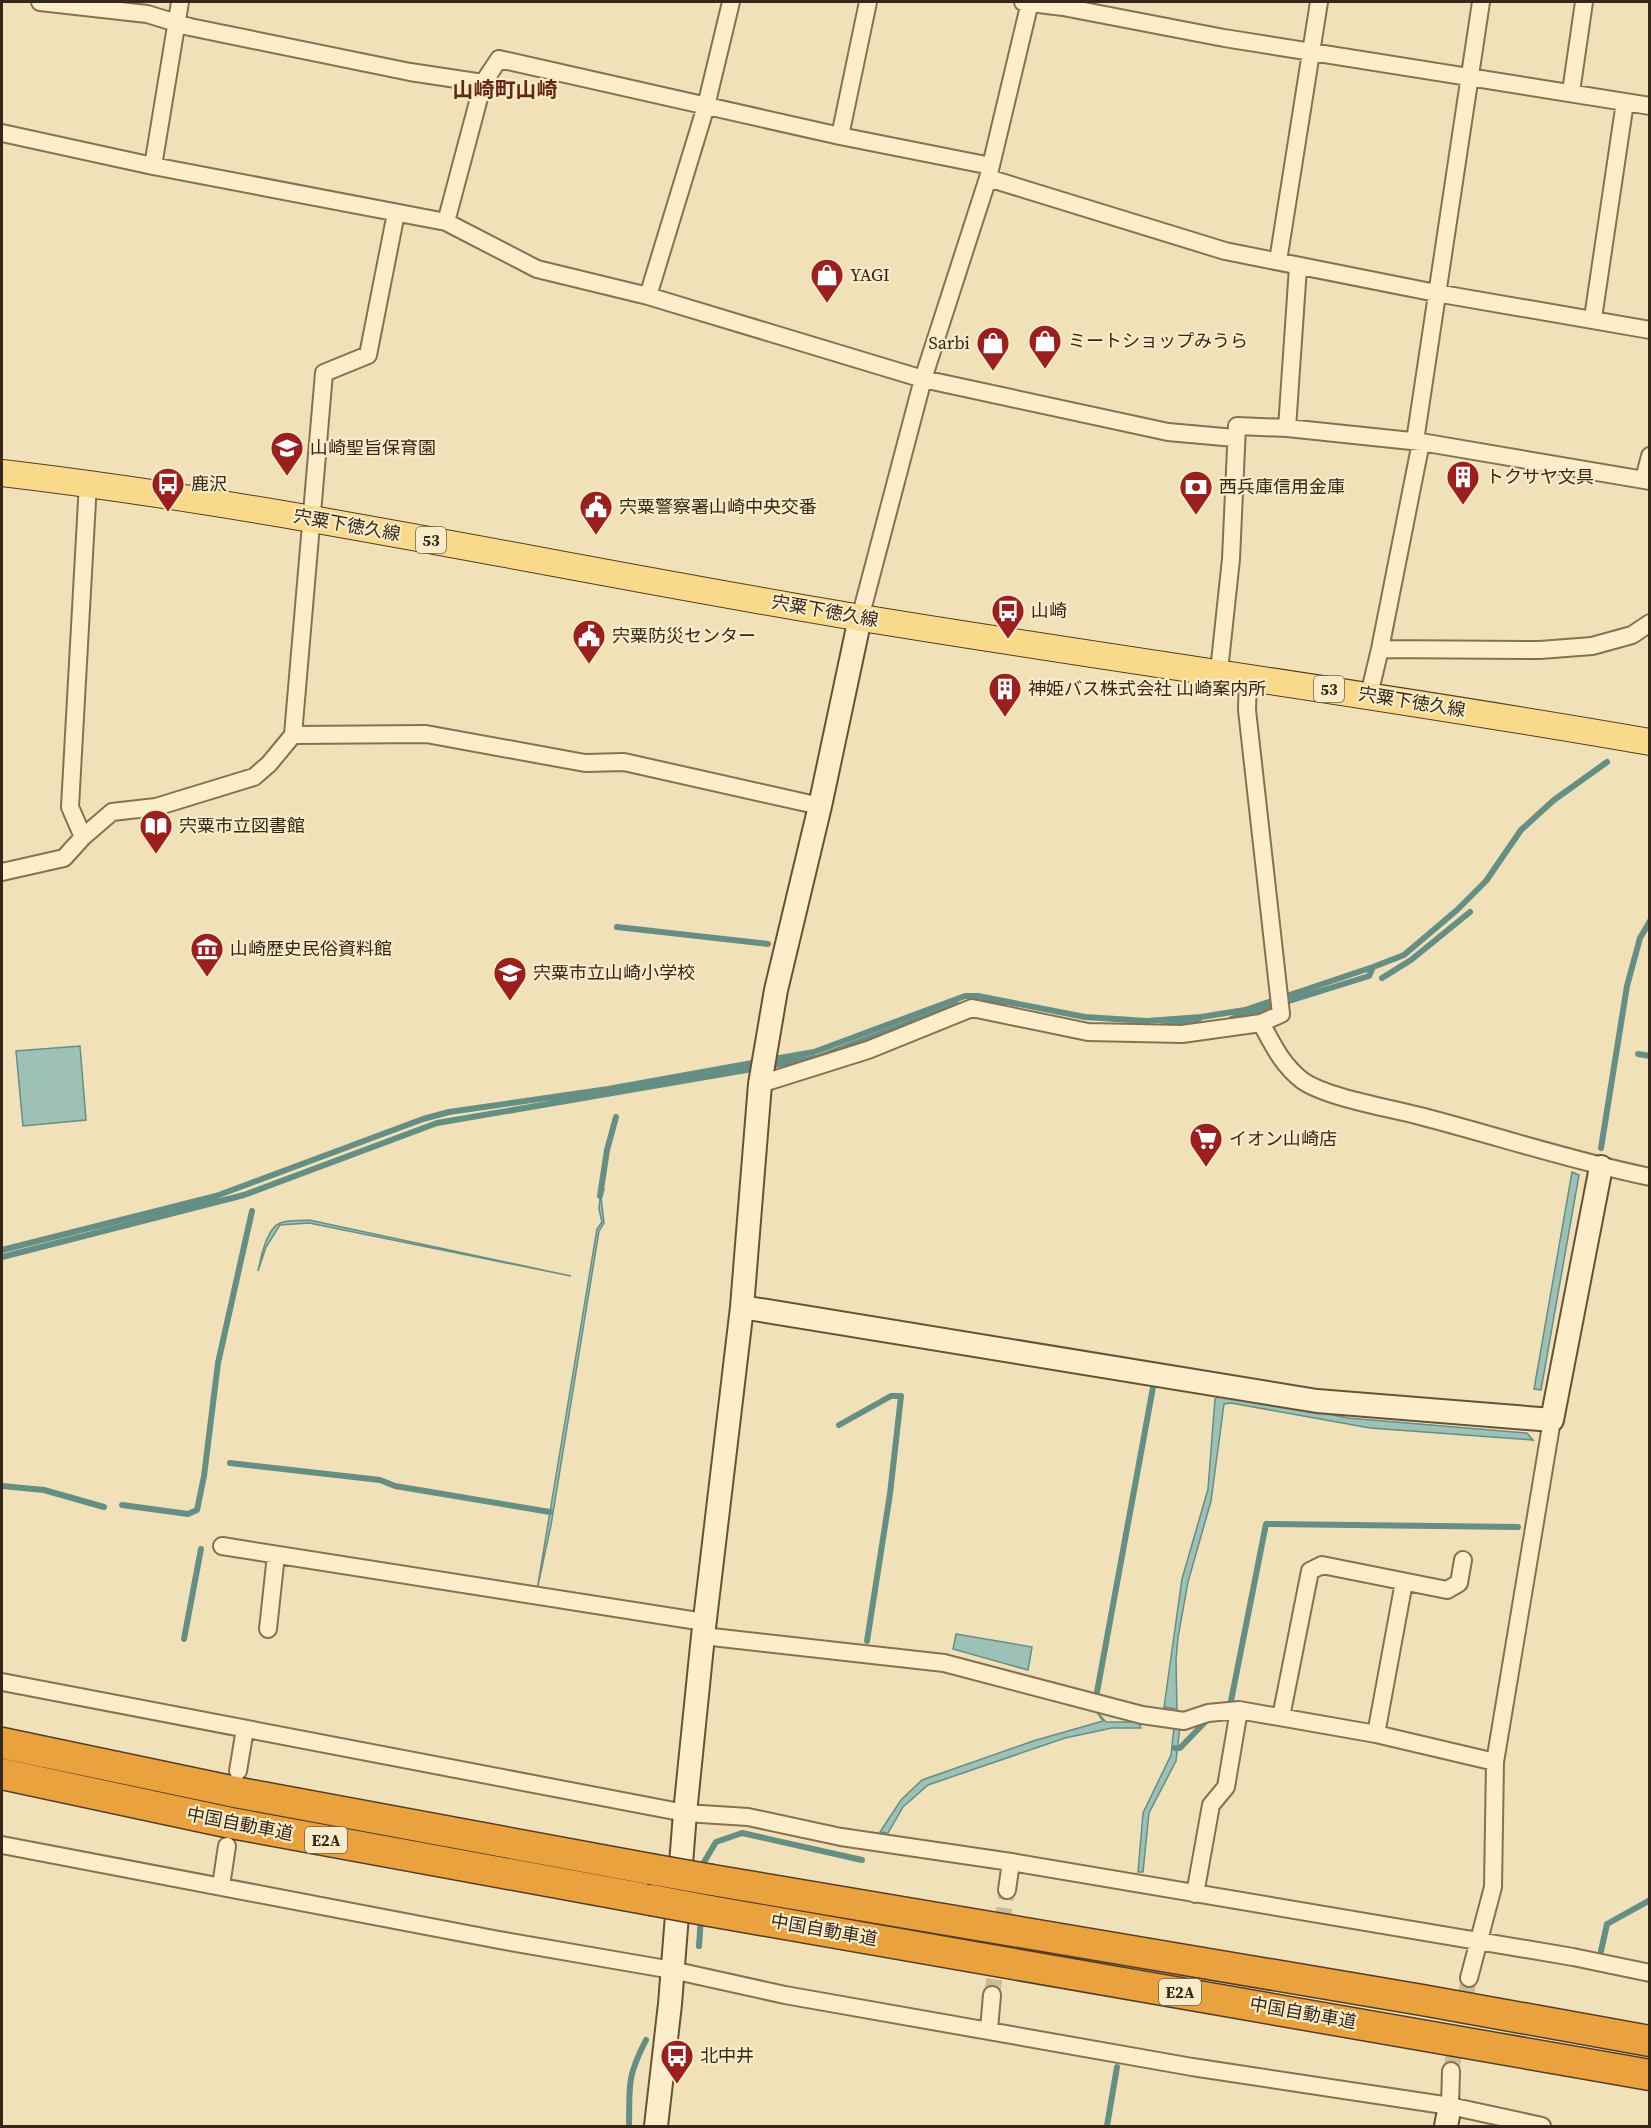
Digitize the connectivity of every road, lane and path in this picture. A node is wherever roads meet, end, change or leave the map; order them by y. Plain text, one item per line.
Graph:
1 (40, 2) edge
2 (180, 2) edge
3 (731, 2) edge
4 (868, 2) edge
5 (1027, 2) edge
6 (1319, 2) edge
7 (1481, 2) edge
8 (1584, 2) edge
9 (175, 22) junction
10 (1312, 52) junction
11 (1471, 75) junction
12 (483, 83) junction
13 (1571, 92) junction
14 (1625, 102) junction
15 (1650, 105) edge
16 (706, 106) junction
17 (2, 133) edge
18 (840, 136) junction
19 (153, 166) junction
20 (989, 172) junction
21 (396, 213) junction
22 (446, 222) junction
23 (1278, 261) junction
24 (1298, 267) junction
25 (1436, 293) junction
26 (648, 296) junction
27 (1593, 318) junction
28 (1650, 330) edge
29 (923, 379) junction
30 (1287, 428) junction
31 (1235, 438) junction
32 (1418, 442) junction
33 (1650, 456) edge
34 (2, 473) edge
35 (1647, 480) edge
36 (88, 483) junction
37 (310, 518) junction
38 (860, 618) junction
39 (1650, 623) edge
40 (1380, 649) junction
41 (1219, 672) junction
42 (1248, 677) junction
43 (1368, 695) junction
44 (293, 735) junction
45 (1650, 742) edge
46 (820, 806) junction
47 (83, 837) junction
48 (2, 872) edge
49 (1261, 1023) junction
50 (760, 1084) junction
51 (1601, 1167) junction
52 (1650, 1177) edge
53 (742, 1307) junction
54 (1552, 1420) junction
55 (222, 1546) dead end
56 (276, 1555) junction
57 (1463, 1560) dead end
58 (1404, 1582) junction
59 (268, 1629) dead end
60 (703, 1629) junction
61 (2, 1682) edge
62 (1239, 1710) junction
63 (1281, 1717) junction
64 (245, 1729) junction
65 (1376, 1734) junction
66 (2, 1743) edge
67 (1496, 1761) junction
68 (238, 1771) dead end
69 (2, 1774) edge
70 (685, 1813) junction
71 (2, 1845) edge
72 (227, 1846) dead end
73 (1011, 1862) junction
74 (221, 1886) junction
75 (1007, 1890) tunnel mouth
76 (1195, 1894) junction
77 (1479, 1942) junction
78 (672, 1970) junction
79 (1650, 1973) edge
80 (1468, 1978) tunnel mouth
81 (992, 1995) tunnel mouth
82 (989, 2029) junction
83 (1650, 2041) edge
84 (1451, 2071) tunnel mouth
85 (1650, 2075) edge
86 (1448, 2116) edge
87 (656, 2127) edge
88 (1542, 2127) edge

1 - 9 street
2 - 9 street
3 - 16 street
4 - 18 street
5 - 10 street
5 - 20 street
6 - 10 street
7 - 11 street
8 - 13 street
9 - 12 street
9 - 19 street
10 - 11 street
10 - 23 street
11 - 13 street
11 - 25 street
12 - 16 street
12 - 22 street
13 - 14 street
14 - 15 street
14 - 27 street
16 - 18 street
16 - 26 street
17 - 19 street
18 - 20 street
19 - 21 street
20 - 23 street
20 - 29 street
21 - 22 street
21 - 37 street
22 - 26 street
23 - 24 street
24 - 25 street
24 - 30 street
25 - 27 street
25 - 32 street
26 - 29 street
27 - 28 street
29 - 31 street
29 - 38 street
30 - 31 street
30 - 32 street
31 - 41 street
32 - 35 street
32 - 40 street
33 - 35 street
34 - 36 main road, 宍粟下徳久線 / 53
36 - 37 main road, 宍粟下徳久線 / 53
36 - 47 street
37 - 38 main road, 宍粟下徳久線 / 53
37 - 44 street
38 - 41 main road, 宍粟下徳久線 / 53
38 - 46 street
39 - 40 street
40 - 43 street
41 - 42 main road, 宍粟下徳久線 / 53
42 - 43 main road, 宍粟下徳久線 / 53
42 - 49 street
43 - 45 main road, 宍粟下徳久線 / 53
44 - 46 street
44 - 47 street
46 - 50 street
47 - 48 street
49 - 50 street
49 - 51 street
50 - 53 street
51 - 52 street
51 - 54 street
53 - 54 street
53 - 60 street
54 - 67 street
55 - 56 street
56 - 59 street
56 - 60 street
57 - 58 street
58 - 63 street
58 - 65 street
60 - 62 street
60 - 70 street
61 - 64 street
62 - 63 street
62 - 76 street
63 - 65 street
64 - 68 street
64 - 70 street
65 - 67 street
66 - 83 highway, 中国自動車道 / E2A, bridge
67 - 77 street
69 - 85 highway, 中国自動車道 / E2A, bridge
70 - 73 street
70 - 78 street
71 - 74 street
72 - 74 street
73 - 75 street
73 - 76 street
74 - 78 street
76 - 77 street
77 - 79 street
77 - 80 street
78 - 82 street
78 - 87 street
81 - 82 street
82 - 86 street
84 - 86 street
86 - 88 street

